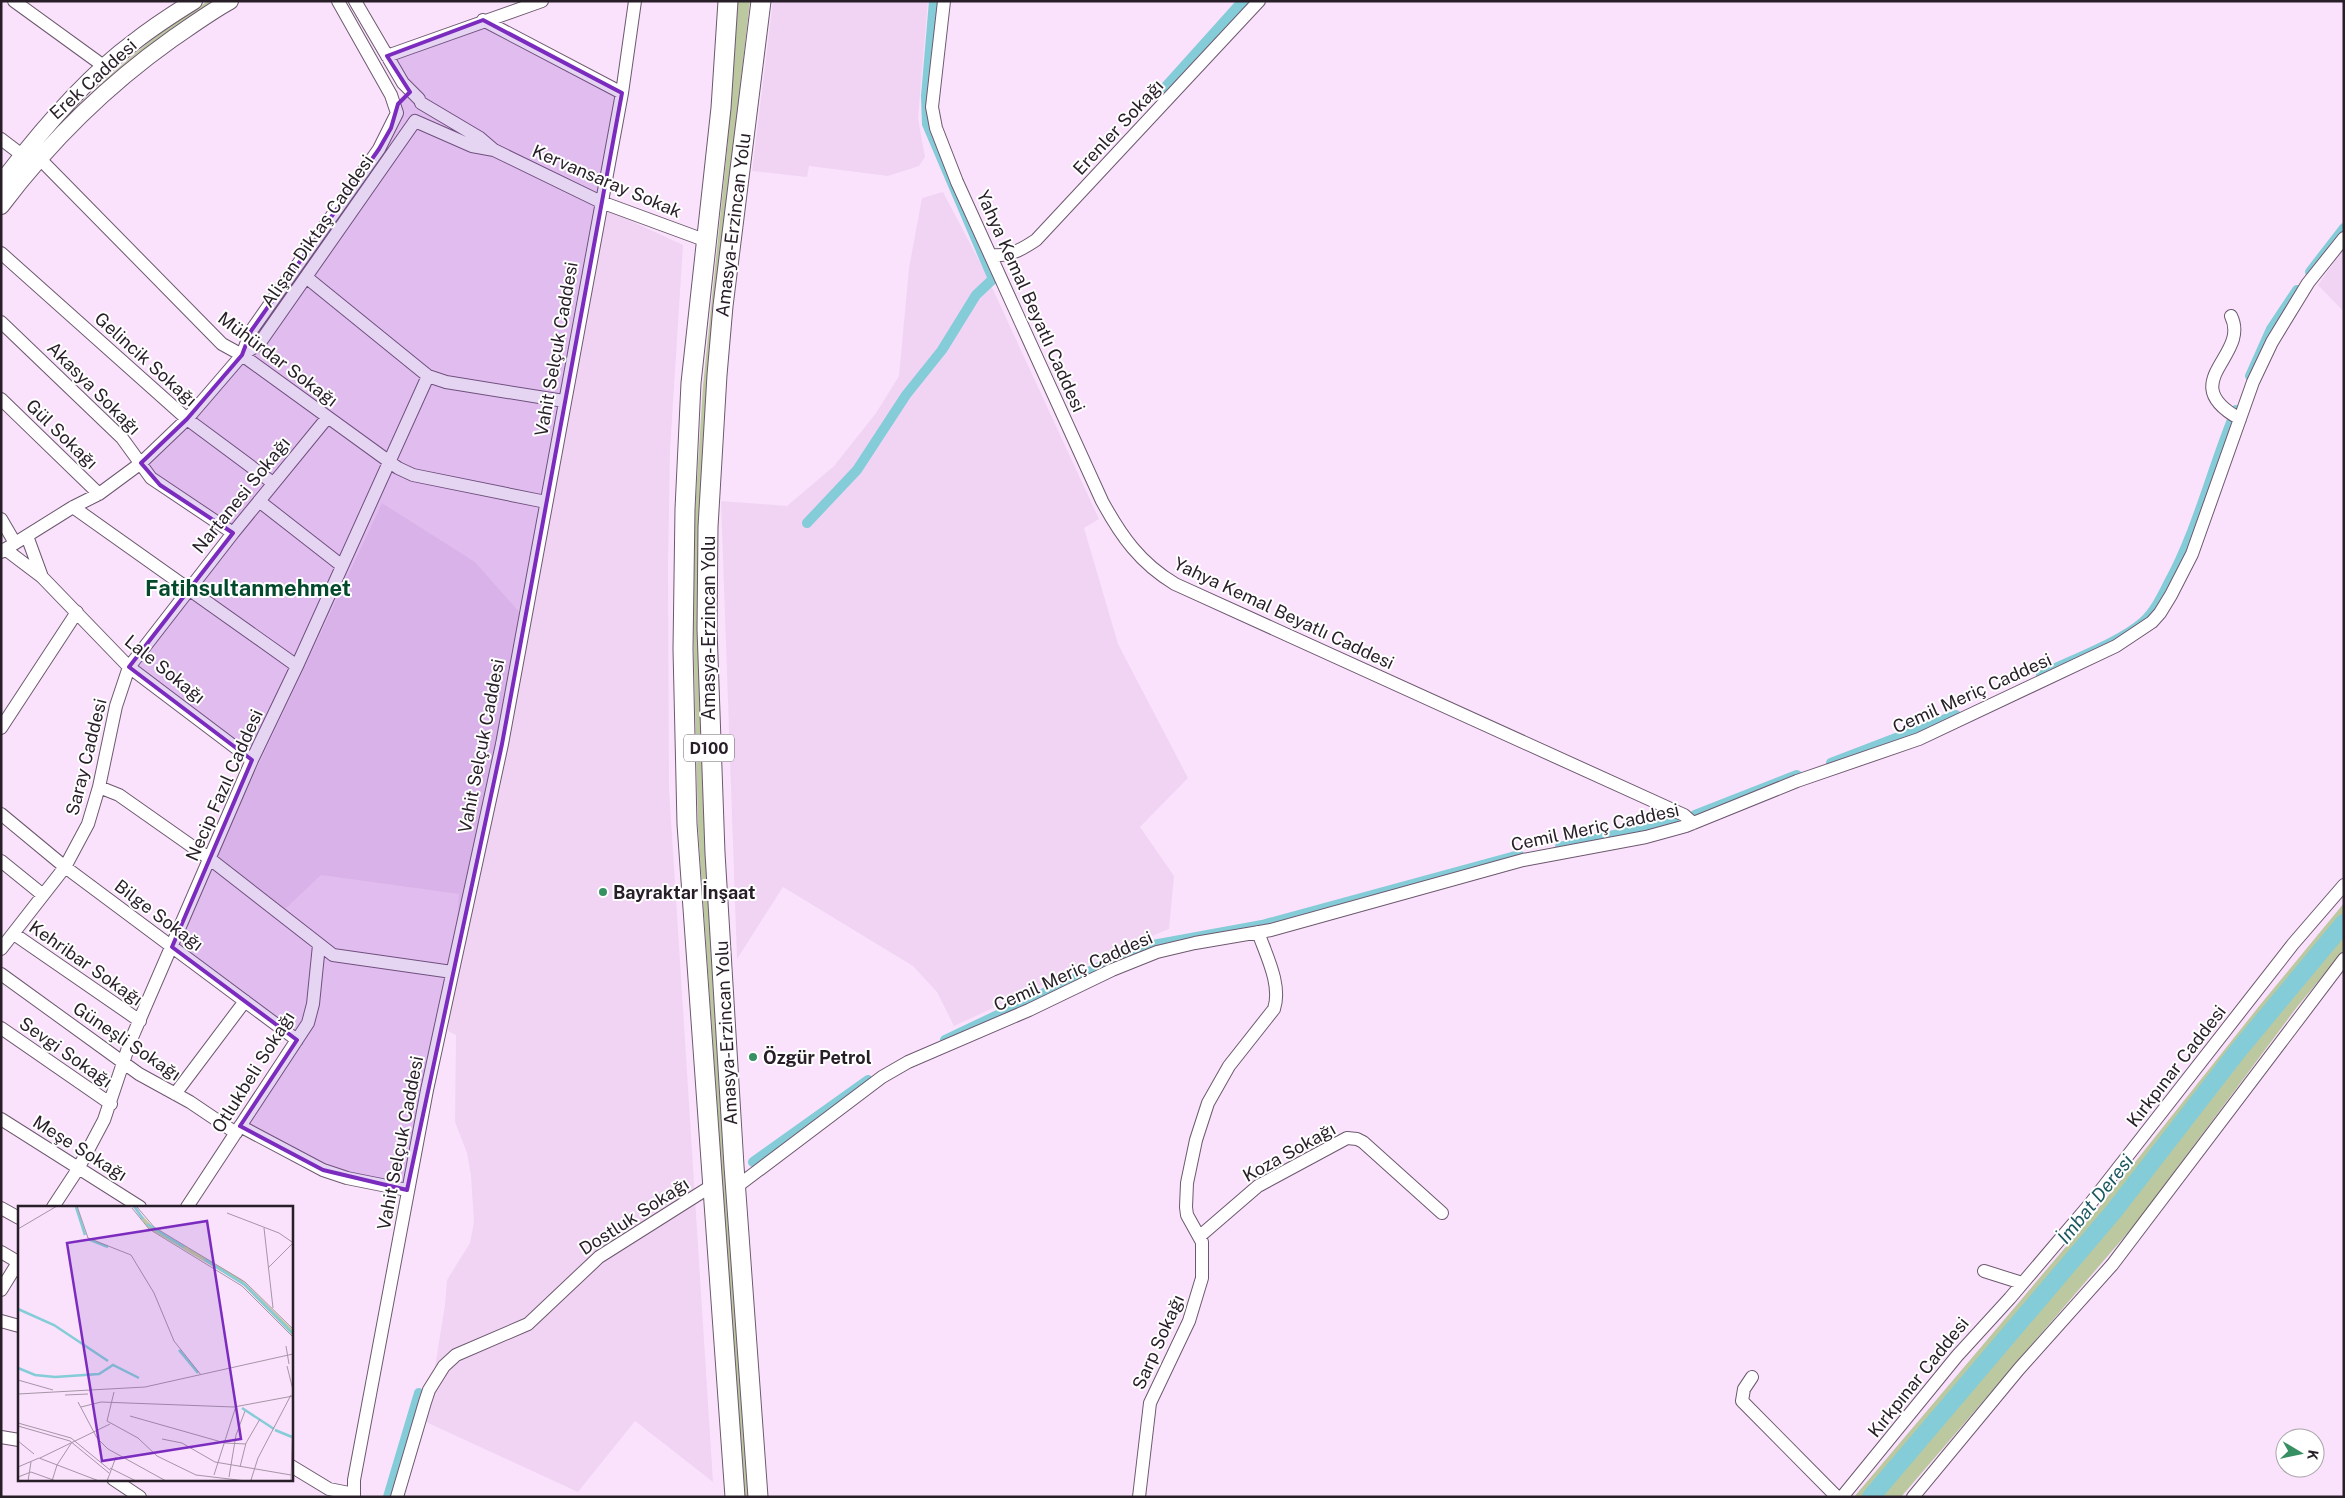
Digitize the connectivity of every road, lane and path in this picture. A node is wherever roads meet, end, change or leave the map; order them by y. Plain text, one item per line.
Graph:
1 (14, 1) edge
2 (194, 1) edge
3 (230, 1) edge
4 (338, 1) edge
5 (356, 1) edge
6 (542, 1) edge
7 (634, 1) edge
8 (728, 1) edge
9 (761, 1) edge
10 (944, 1) edge
11 (1259, 1) edge
12 (483, 20) junction
13 (387, 56) junction
14 (104, 67) junction
15 (622, 93) junction
16 (420, 101) junction
17 (398, 113) junction
18 (415, 120) junction
19 (1, 139) edge
20 (494, 150) junction
21 (22, 155) junction
22 (40, 158) junction
23 (1, 183) edge
24 (601, 202) junction
25 (1, 206) edge
26 (2344, 238) edge
27 (707, 241) junction
28 (1, 254) edge
29 (990, 255) junction
30 (306, 277) junction
31 (2231, 316) dead end
32 (1, 322) edge
33 (242, 355) junction
34 (428, 376) junction
35 (1, 399) edge
36 (564, 401) junction
37 (328, 418) junction
38 (187, 419) junction
39 (2240, 419) junction
40 (388, 461) junction
41 (141, 463) junction
42 (273, 483) junction
43 (99, 494) junction
44 (259, 501) junction
45 (546, 502) junction
46 (73, 507) junction
47 (1, 519) edge
48 (233, 533) junction
49 (27, 536) junction
50 (7, 548) edge
51 (342, 565) junction
52 (42, 577) junction
53 (188, 590) junction
54 (77, 612) junction
55 (297, 666) junction
56 (129, 667) junction
57 (1, 728) edge
58 (252, 760) junction
59 (99, 787) junction
60 (1, 814) edge
61 (1693, 823) junction
62 (210, 859) junction
63 (1, 861) edge
64 (65, 867) junction
65 (2344, 885) edge
66 (43, 895) junction
67 (1258, 932) junction
68 (14, 934) junction
69 (319, 945) junction
70 (172, 947) junction
71 (2, 948) edge
72 (2344, 959) edge
73 (452, 972) junction
74 (1, 974) edge
75 (245, 1001) junction
76 (140, 1021) junction
77 (1, 1028) edge
78 (297, 1040) junction
79 (123, 1063) junction
80 (175, 1094) junction
81 (111, 1104) junction
82 (1, 1119) edge
83 (238, 1130) junction
84 (78, 1168) junction
85 (713, 1186) junction
86 (735, 1188) junction
87 (407, 1190) junction
88 (54, 1206) edge
89 (138, 1206) edge
90 (188, 1206) edge
91 (1, 1208) edge
92 (1442, 1213) dead end
93 (18, 1217) edge
94 (1200, 1236) junction
95 (1, 1252) edge
96 (18, 1261) edge
97 (1984, 1271) dead end
98 (2022, 1284) junction
99 (1, 1290) edge
100 (1, 1321) edge
101 (18, 1326) edge
102 (1752, 1377) dead end
103 (1, 1437) edge
104 (18, 1440) edge
105 (292, 1467) edge
106 (115, 1480) edge
107 (135, 1491) edge
108 (354, 1495) edge
109 (397, 1497) edge
110 (735, 1497) edge
111 (758, 1497) edge
112 (1139, 1497) edge
113 (1837, 1497) edge
114 (1842, 1497) edge
115 (1913, 1497) edge

1 - 14 street
2 - 14 main road, Erek Caddesi
3 - 22 main road, Erek Caddesi
4 - 17 street
5 - 13 street, Kervansaray Sokak
6 - 12 street
7 - 15 street, Vahit Selçuk Caddesi
8 - 27 highway, Amasya-Erzincan Yolu / D100
9 - 86 highway, Amasya-Erzincan Yolu / D100
10 - 29 street, Yahya Kemal Beyatlı Caddesi
11 - 29 street, Erenler Sokağı
12 - 13 street
12 - 15 street
13 - 16 street, Kervansaray Sokak
14 - 21 main road, Erek Caddesi
15 - 24 street, Vahit Selçuk Caddesi
16 - 17 street
16 - 18 street
16 - 20 street, Kervansaray Sokak
17 - 18 street
17 - 33 street, Alişan Diktaş Caddesi
18 - 20 street, Kervansaray Sokak
18 - 30 street, Alişan Diktaş Caddesi
19 - 21 street
20 - 24 street, Kervansaray Sokak
21 - 23 main road, Erek Caddesi
22 - 25 main road, Erek Caddesi
22 - 33 street, Mühürdar Sokağı
24 - 27 street, Kervansaray Sokak
24 - 36 street, Vahit Selçuk Caddesi
26 - 39 street, Cemil Meriç Caddesi
27 - 85 highway, Amasya-Erzincan Yolu / D100
28 - 38 street, Gelincik Sokağı
29 - 61 street, Yahya Kemal Beyatlı Caddesi
30 - 33 street, Alişan Diktaş Caddesi
30 - 34 street
31 - 39 street
32 - 41 street, Akasya Sokağı
33 - 37 street, Mühürdar Sokağı
33 - 38 street, Alişan Diktaş Caddesi
34 - 36 street
34 - 40 street, Necip Fazıl Caddesi
35 - 43 street, Gül Sokağı
36 - 45 street, Vahit Selçuk Caddesi
37 - 40 street, Mühürdar Sokağı
37 - 42 street, Nartanesi Sokağı
38 - 41 street, Alişan Diktaş Caddesi
38 - 42 street, Gelincik Sokağı
39 - 61 street, Cemil Meriç Caddesi
40 - 45 street, Mühürdar Sokağı
40 - 51 street, Necip Fazıl Caddesi
41 - 43 street, Alişan Diktaş Caddesi
41 - 48 street, Akasya Sokağı
42 - 44 street, Nartanesi Sokağı
43 - 46 street, Alişan Diktaş Caddesi
44 - 48 street, Nartanesi Sokağı
44 - 51 street
45 - 73 street, Vahit Selçuk Caddesi
46 - 49 street, Alişan Diktaş Caddesi
46 - 53 street
47 - 50 street, Lale Sokağı
48 - 53 street, Nartanesi Sokağı
49 - 50 street, Alişan Diktaş Caddesi
49 - 52 street, Lale Sokağı
50 - 52 street, Lale Sokağı
51 - 55 street, Necip Fazıl Caddesi
52 - 54 street, Lale Sokağı
53 - 55 street
53 - 56 street, Nartanesi Sokağı
54 - 56 street, Lale Sokağı
54 - 57 street
55 - 58 street, Necip Fazıl Caddesi
56 - 58 street, Lale Sokağı
56 - 59 street, Saray Caddesi
58 - 62 street, Necip Fazıl Caddesi
59 - 62 street
59 - 64 street, Saray Caddesi
60 - 64 street, Bilge Sokağı
61 - 67 street, Cemil Meriç Caddesi
62 - 69 street
62 - 70 street, Necip Fazıl Caddesi
63 - 66 street
64 - 66 street, Saray Caddesi
64 - 70 street, Bilge Sokağı
65 - 98 street, Kırkpınar Caddesi
66 - 68 street, Saray Caddesi
67 - 86 street, Cemil Meriç Caddesi
67 - 94 street, Sarp Sokağı
68 - 71 street, Saray Caddesi
68 - 76 street, Kehribar Sokağı
69 - 73 street
69 - 78 street, Otlukbeli Sokağı
70 - 75 street, Bilge Sokağı
70 - 76 street, Necip Fazıl Caddesi
72 - 115 street
73 - 87 street, Vahit Selçuk Caddesi
74 - 79 street, Güneşli Sokağı
75 - 78 street, Bilge Sokağı
75 - 80 street
76 - 79 street, Necip Fazıl Caddesi
77 - 81 street, Sevgi Sokağı
78 - 83 street, Otlukbeli Sokağı
79 - 80 street, Güneşli Sokağı
79 - 81 street, Necip Fazıl Caddesi
80 - 83 street, Güneşli Sokağı
81 - 84 street, Necip Fazıl Caddesi
82 - 84 street, Meşe Sokağı
83 - 87 street, Güneşli Sokağı
83 - 90 street, Otlukbeli Sokağı
84 - 88 street, Necip Fazıl Caddesi
84 - 89 street, Meşe Sokağı
85 - 109 street, Dostluk Sokağı
85 - 110 highway, Amasya-Erzincan Yolu / D100
86 - 111 highway, Amasya-Erzincan Yolu / D100
87 - 108 street, Vahit Selçuk Caddesi
91 - 93 street
92 - 94 street, Koza Sokağı
94 - 112 street, Sarp Sokağı
95 - 96 street
96 - 99 street
97 - 98 street
98 - 114 street, Kırkpınar Caddesi
100 - 101 street
102 - 113 street
103 - 104 street
105 - 108 street
106 - 107 street

